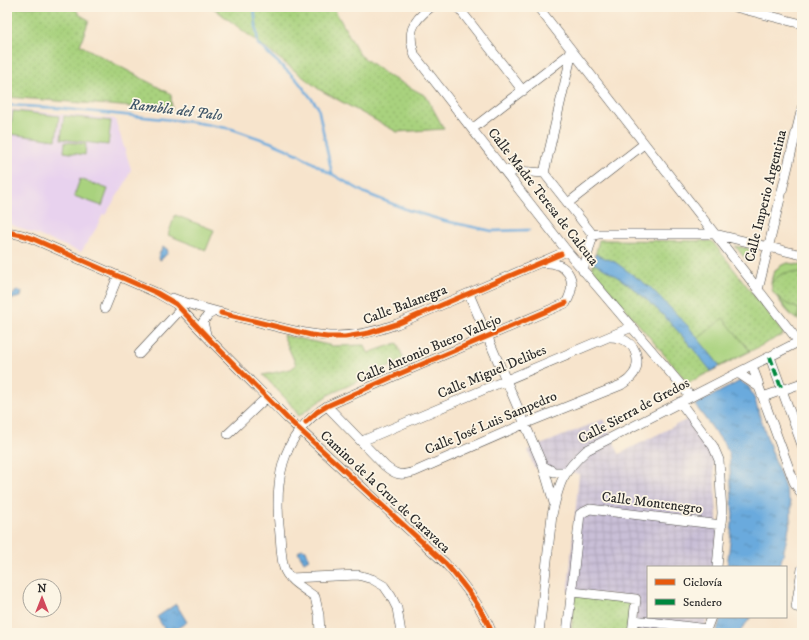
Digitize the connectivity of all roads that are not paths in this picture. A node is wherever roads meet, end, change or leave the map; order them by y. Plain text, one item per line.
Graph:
1 (431, 7) edge
2 (458, 7) edge
3 (538, 7) edge
4 (735, 7) edge
5 (802, 24) edge
6 (572, 52) junction
7 (523, 91) junction
8 (802, 108) edge
9 (472, 130) junction
10 (644, 144) junction
11 (504, 170) junction
12 (544, 173) junction
13 (568, 203) junction
14 (7, 232) edge
15 (715, 234) junction
16 (593, 235) junction
17 (768, 247) junction
18 (567, 251) junction
19 (802, 255) edge
20 (541, 263) junction
21 (583, 271) junction
22 (118, 276) junction
23 (758, 290) junction
24 (157, 293) junction
25 (468, 294) junction
26 (105, 308) dead end
27 (181, 309) junction
28 (215, 311) junction
29 (632, 327) junction
30 (610, 336) junction
31 (487, 337) junction
32 (800, 341) edge
33 (212, 342) junction
34 (139, 354) dead end
35 (770, 357) junction
36 (752, 366) junction
37 (738, 373) junction
38 (506, 381) junction
39 (802, 383) edge
40 (759, 387) junction
41 (782, 390) junction
42 (267, 397) junction
43 (691, 397) junction
44 (763, 397) junction
45 (680, 402) junction
46 (327, 406) junction
47 (524, 424) junction
48 (300, 429) junction
49 (228, 434) dead end
50 (362, 441) junction
51 (802, 445) edge
52 (543, 466) junction
53 (554, 472) junction
54 (566, 472) junction
55 (560, 486) junction
56 (802, 495) edge
57 (554, 505) junction
58 (722, 525) junction
59 (717, 566) edge
60 (802, 569) edge
61 (290, 578) junction
62 (572, 592) junction
63 (799, 608) edge
64 (712, 618) edge
65 (634, 620) junction
66 (706, 631) edge
67 (320, 633) edge
68 (401, 633) edge
69 (492, 633) edge
70 (539, 633) edge
71 (567, 633) edge
72 (632, 633) edge

1 - 9 street, Calle Madre Teresa de Calcuta
2 - 7 street
3 - 6 street
4 - 5 street
6 - 7 street
6 - 10 street
6 - 12 street
7 - 9 street
8 - 17 street, Calle Imperio Argentina
9 - 11 street, Calle Madre Teresa de Calcuta
10 - 13 street
10 - 15 street
11 - 12 street
11 - 18 street, Calle Madre Teresa de Calcuta
12 - 13 street
13 - 16 street
14 - 22 street, Camino de la Cruz de Caravaca
15 - 16 street
15 - 17 street
15 - 23 street
16 - 21 street
17 - 19 street
17 - 23 street, Calle Imperio Argentina
18 - 20 street, Calle Balanegra
18 - 21 street, Calle Madre Teresa de Calcuta
20 - 25 street, Calle Balanegra
20 - 31 street, Calle Antonio Buero Vallejo
21 - 29 street, Calle Madre Teresa de Calcuta
22 - 24 street, Camino de la Cruz de Caravaca
22 - 26 street
23 - 32 street
24 - 27 street, Camino de la Cruz de Caravaca
24 - 28 street, Calle Balanegra
25 - 28 street, Calle Balanegra
25 - 31 street
27 - 33 street, Camino de la Cruz de Caravaca
27 - 34 street
28 - 33 street
29 - 30 street, Calle Miguel Delibes
29 - 43 street, Calle Madre Teresa de Calcuta
30 - 38 street, Calle Miguel Delibes
30 - 47 street, Calle José Luis Sampedro
31 - 38 street
31 - 46 street, Calle Antonio Buero Vallejo
32 - 35 street, Calle Sierra de Gredos
33 - 42 street, Camino de la Cruz de Caravaca
35 - 36 street, Calle Sierra de Gredos
35 - 41 street
36 - 37 street, Calle Sierra de Gredos
36 - 40 street
37 - 40 street
37 - 43 street, Calle Sierra de Gredos
38 - 47 street
38 - 50 street, Calle Miguel Delibes
39 - 41 street
40 - 44 street
41 - 44 street
41 - 51 street
42 - 48 street, Camino de la Cruz de Caravaca
42 - 49 street
43 - 45 street, Calle Sierra de Gredos
44 - 56 street
45 - 54 street, Calle Sierra de Gredos
45 - 58 street
46 - 48 street, Calle Antonio Buero Vallejo
46 - 50 street, Calle José Luis Sampedro
47 - 50 street, Calle José Luis Sampedro
47 - 52 street
48 - 61 street, Calle Antonio Buero Vallejo
48 - 69 street, Camino de la Cruz de Caravaca
52 - 53 street
52 - 57 street
53 - 54 street
53 - 55 street
54 - 55 street, Calle Sierra de Gredos
55 - 57 street, Calle Sierra de Gredos
57 - 70 street, Calle Sierra de Gredos
58 - 59 street
58 - 62 street, Calle Montenegro
60 - 63 street
61 - 67 street
61 - 68 street
62 - 65 street
62 - 71 street, Calle Montenegro
64 - 66 street
65 - 66 street
65 - 72 street

